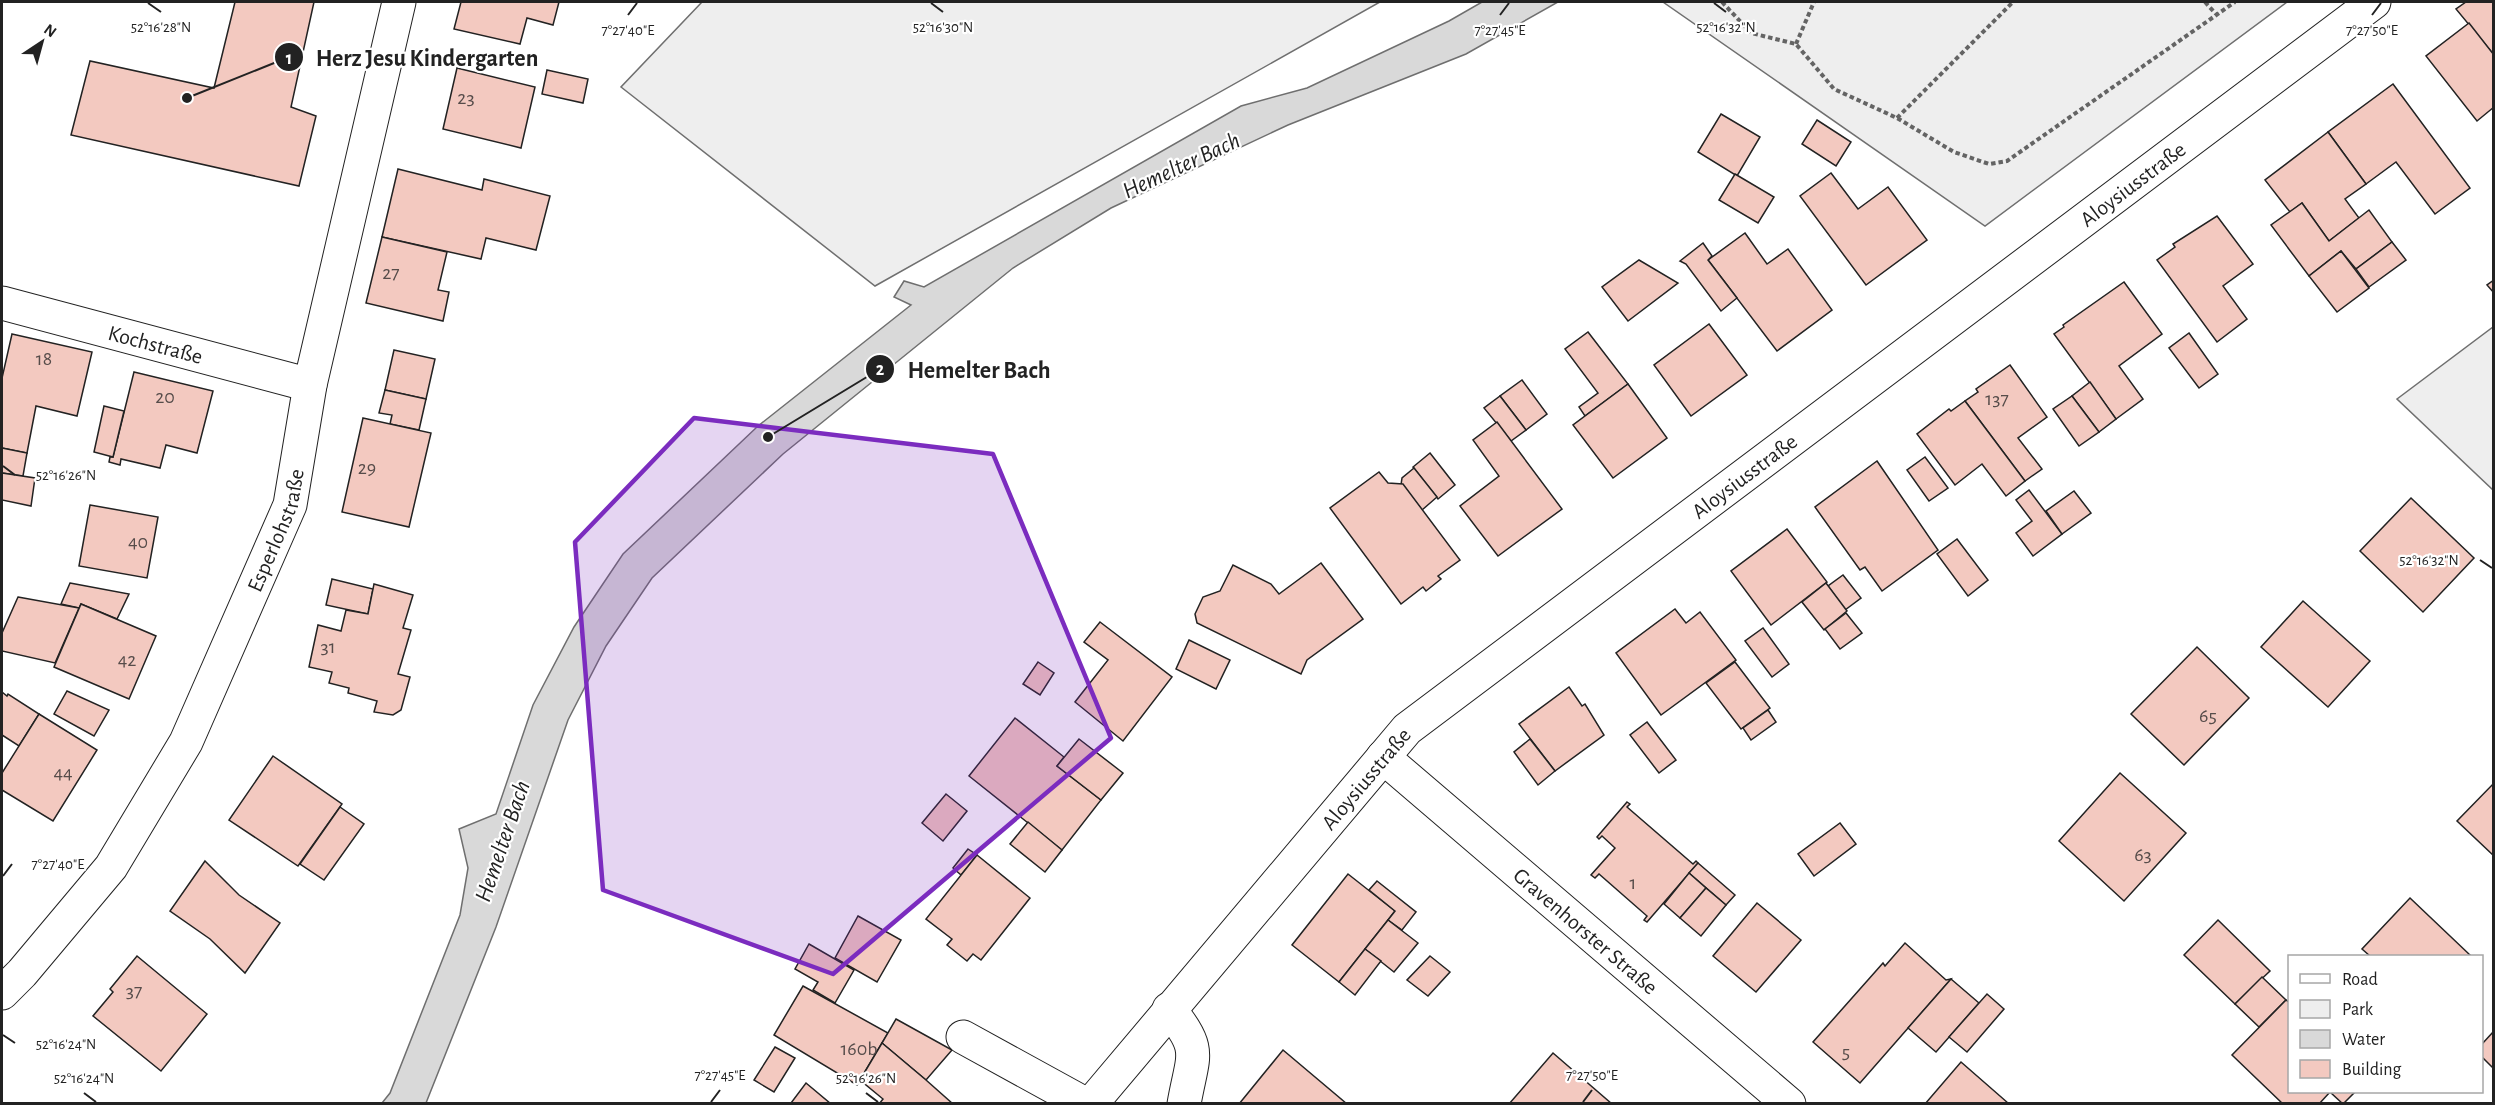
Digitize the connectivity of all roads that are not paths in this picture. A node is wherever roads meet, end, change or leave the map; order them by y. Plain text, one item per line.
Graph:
1 (399, 2) edge
2 (2374, 2) edge
3 (2, 303) edge
4 (310, 385) junction
5 (1383, 757) junction
6 (2, 993) edge
7 (1169, 1009) junction
8 (963, 1037) dead end
9 (1085, 1104) edge
10 (1091, 1104) edge
11 (1184, 1104) edge
12 (1789, 1104) edge

1 - 4 street, Esperlohstraße
2 - 5 street, Aloysiusstraße
3 - 4 street, Kochstraße
4 - 6 street, Esperlohstraße
5 - 7 street, Aloysiusstraße
5 - 12 street, Gravenhorster Straße
7 - 10 street, Aloysiusstraße
7 - 11 street
8 - 9 street

